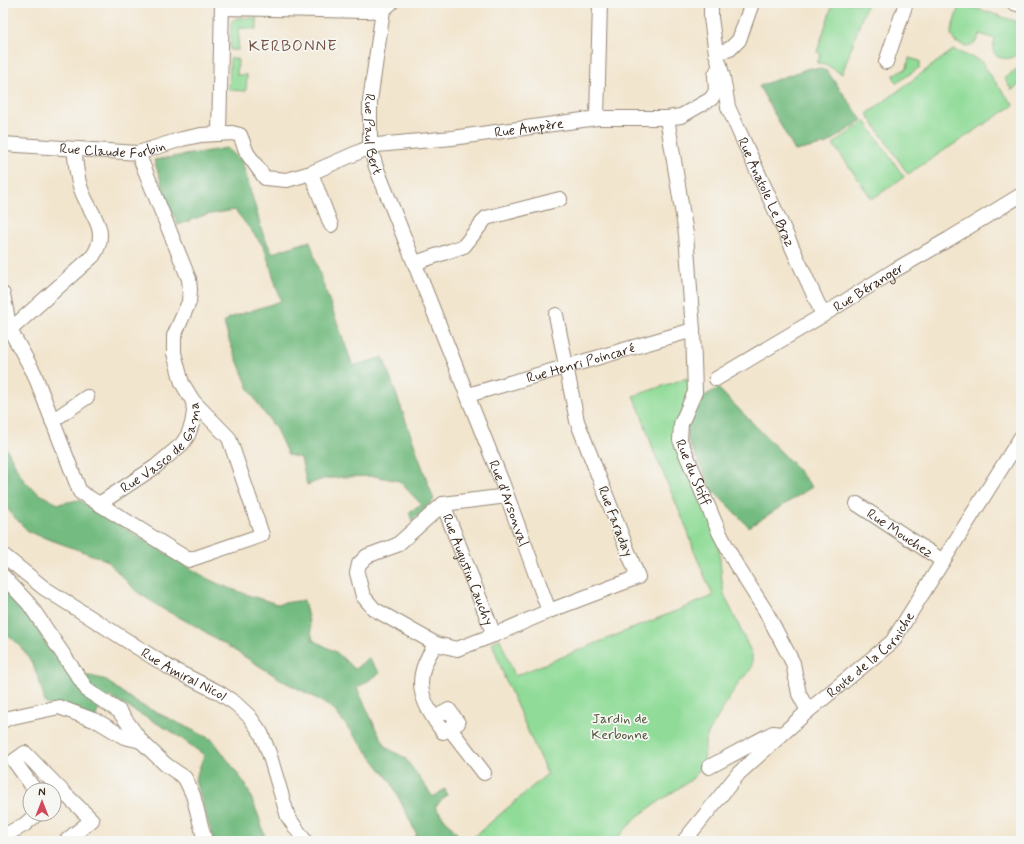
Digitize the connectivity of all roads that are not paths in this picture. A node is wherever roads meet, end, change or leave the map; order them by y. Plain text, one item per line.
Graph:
1 (600, 3) edge
2 (711, 3) edge
3 (752, 3) edge
4 (906, 3) edge
5 (1014, 3) edge
6 (222, 5) edge
7 (1021, 5) edge
8 (387, 7) edge
9 (718, 59) junction
10 (886, 62) dead end
11 (597, 118) junction
12 (667, 118) junction
13 (219, 134) junction
14 (3, 144) edge
15 (370, 147) junction
16 (74, 149) junction
17 (138, 153) junction
18 (312, 173) junction
19 (1021, 194) edge
20 (560, 199) dead end
21 (330, 225) dead end
22 (415, 263) junction
23 (3, 294) edge
24 (556, 315) dead end
25 (823, 315) junction
26 (10, 330) junction
27 (693, 330) junction
28 (567, 366) junction
29 (716, 379) dead end
30 (468, 395) junction
31 (87, 397) dead end
32 (193, 401) junction
33 (52, 421) junction
34 (1021, 437) edge
35 (507, 496) junction
36 (99, 504) junction
37 (443, 504) junction
38 (857, 504) dead end
39 (3, 555) edge
40 (944, 561) junction
41 (3, 576) edge
42 (549, 611) junction
43 (494, 635) junction
44 (436, 644) junction
45 (808, 710) junction
46 (3, 721) edge
47 (783, 734) junction
48 (141, 741) junction
49 (709, 767) dead end
50 (484, 773) dead end
51 (29, 782) edge
52 (47, 782) edge
53 (62, 799) edge
54 (28, 822) edge
55 (3, 836) edge
56 (66, 841) edge
57 (205, 841) edge
58 (305, 841) edge
59 (684, 841) edge

1 - 11 street
2 - 9 street, Rue Anatole Le Braz
3 - 9 street
4 - 10 street
5 - 7 street
6 - 8 street
6 - 13 street
8 - 15 street, Rue Paul Bert
9 - 12 street, Rue Ampère
9 - 25 street, Rue Anatole Le Braz
11 - 12 street, Rue Ampère
11 - 15 street, Rue Ampère
12 - 27 street, Rue du Stiff
13 - 17 street, Rue Claude Forbin
13 - 18 street, Rue Ampère
14 - 16 street, Rue Claude Forbin
15 - 18 street, Rue Ampère
15 - 22 street, Rue Paul Bert
16 - 17 street, Rue Claude Forbin
16 - 26 street
17 - 32 street, Rue Vasco de Gama
18 - 21 street
19 - 25 street, Rue Béranger
20 - 22 street
22 - 30 street, Rue Paul Bert
23 - 26 street
24 - 28 street, Rue Faraday
25 - 29 street, Rue Béranger
26 - 33 street
27 - 28 street, Rue Henri Poincaré
27 - 45 street, Rue du Stiff
28 - 30 street, Rue Henri Poincaré
28 - 42 street, Rue Faraday
30 - 35 street, Rue d'Arsonval
31 - 33 street
32 - 36 street, Rue Vasco de Gama
32 - 36 street
33 - 36 street
34 - 40 street, Route de la Corniche
35 - 37 street
35 - 42 street, Rue d'Arsonval
37 - 43 street, Rue Augustin Cauchy
37 - 44 street, Rue Faraday
38 - 40 street, Rue Mouchez
39 - 58 street, Rue Amiral Nicol
40 - 45 street, Route de la Corniche
41 - 48 street
42 - 43 street, Rue Faraday
43 - 44 street, Rue Faraday
44 - 50 street
45 - 47 street, Route de la Corniche
46 - 48 street
47 - 49 street
47 - 59 street, Route de la Corniche
48 - 57 street
51 - 52 street
53 - 56 street
54 - 55 street

